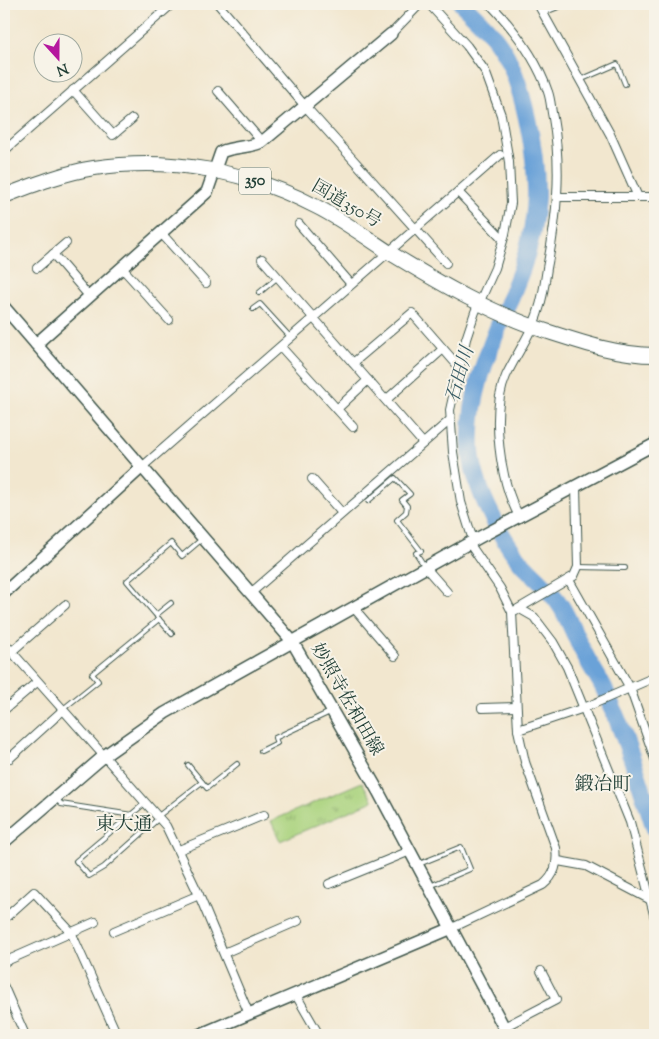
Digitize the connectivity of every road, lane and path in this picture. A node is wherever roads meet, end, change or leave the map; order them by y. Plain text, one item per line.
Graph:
1 (172, 4) edge
2 (218, 4) edge
3 (420, 4) edge
4 (429, 4) edge
5 (491, 4) edge
6 (538, 4) edge
7 (566, 4) edge
8 (543, 13) junction
9 (390, 34) joint
10 (580, 80) junction
11 (625, 84) dead end
12 (73, 90) junction
13 (218, 91) dead end
14 (305, 106) junction
15 (132, 118) dead end
16 (262, 142) junction
17 (4, 151) edge
18 (500, 155) dead end
19 (215, 169) junction
20 (458, 192) junction
21 (4, 196) edge
22 (558, 197) junction
23 (638, 197) junction
24 (655, 197) edge
25 (299, 224) dead end
26 (417, 229) junction
27 (162, 233) junction
28 (503, 239) junction
29 (66, 242) dead end
30 (389, 252) junction
31 (53, 254) junction
32 (262, 259) dead end
33 (446, 263) dead end
34 (37, 268) dead end
35 (122, 268) junction
36 (278, 277) junction
37 (206, 283) dead end
38 (351, 284) junction
39 (260, 293) dead end
40 (89, 296) junction
41 (480, 304) junction
42 (4, 307) edge
43 (253, 309) dead end
44 (313, 319) junction
45 (169, 320) dead end
46 (530, 326) junction
47 (291, 338) junction
48 (36, 344) junction
49 (280, 347) junction
50 (443, 349) junction
51 (655, 355) edge
52 (353, 363) junction
53 (459, 367) junction
54 (368, 380) junction
55 (386, 400) junction
56 (337, 409) junction
57 (449, 421) junction
58 (353, 427) dead end
59 (423, 443) junction
60 (655, 444) edge
61 (142, 467) junction
62 (312, 479) dead end
63 (576, 486) junction
64 (368, 501) dead end
65 (342, 513) junction
66 (518, 516) junction
67 (204, 538) junction
68 (475, 540) junction
69 (578, 566) junction
70 (425, 568) junction
71 (625, 568) dead end
72 (566, 582) junction
73 (252, 592) junction
74 (447, 592) dead end
75 (4, 593) edge
76 (171, 603) dead end
77 (65, 605) dead end
78 (353, 608) junction
79 (520, 609) junction
80 (157, 617) junction
81 (172, 634) dead end
82 (292, 641) junction
83 (6, 648) edge
84 (394, 656) dead end
85 (655, 677) edge
86 (37, 682) junction
87 (627, 689) junction
88 (516, 707) junction
89 (586, 707) junction
90 (482, 708) dead end
91 (4, 710) edge
92 (62, 711) junction
93 (332, 712) junction
94 (518, 730) junction
95 (652, 741) edge
96 (261, 751) dead end
97 (104, 756) junction
98 (10, 758) dead end
99 (655, 759) edge
100 (237, 764) dead end
101 (188, 765) dead end
102 (202, 782) junction
103 (55, 798) junction
104 (145, 803) junction
105 (132, 815) junction
106 (264, 815) dead end
107 (158, 818) junction
108 (4, 842) edge
109 (179, 850) junction
110 (410, 851) junction
111 (558, 861) junction
112 (417, 865) junction
113 (329, 884) dead end
114 (429, 886) junction
115 (199, 895) junction
116 (649, 899) junction
117 (655, 918) edge
118 (4, 919) edge
119 (95, 922) dead end
120 (298, 922) dead end
121 (452, 928) junction
122 (114, 931) dead end
123 (72, 932) junction
124 (224, 953) junction
125 (4, 962) edge
126 (541, 972) dead end
127 (4, 987) edge
128 (296, 994) junction
129 (249, 1014) junction
130 (506, 1031) edge
131 (25, 1035) edge
132 (117, 1035) edge
133 (199, 1035) edge
134 (319, 1035) edge

1 - 12 street
2 - 14 street
3 - 9 street
4 - 28 street
5 - 22 street
6 - 8 street
7 - 8 lane
8 - 10 street
9 - 14 street
10 - 11 lane
10 - 23 street
12 - 15 street
12 - 17 street
13 - 16 street
14 - 16 street
14 - 26 street
16 - 19 street
18 - 20 street
19 - 21 highway, 国道350号 / 350
19 - 27 street
19 - 30 highway, 国道350号 / 350
20 - 26 street
20 - 28 street
22 - 23 street
22 - 46 street
23 - 24 street
25 - 38 street
26 - 30 street
26 - 33 street
27 - 35 street
27 - 37 street
28 - 41 street
29 - 31 street
30 - 38 street
30 - 41 highway, 国道350号 / 350
31 - 34 street
31 - 40 street
32 - 36 street
35 - 40 street
35 - 45 street
36 - 39 lane
36 - 44 street
38 - 44 street
40 - 48 street
41 - 46 highway, 国道350号 / 350
41 - 53 street
42 - 48 street
43 - 47 lane
44 - 47 street
44 - 52 street
46 - 51 highway, 国道350号 / 350
46 - 66 street
47 - 49 street
48 - 61 street
49 - 56 street
49 - 61 street
50 - 52 street
50 - 53 street
50 - 55 street
52 - 54 street
53 - 57 street
54 - 55 street
54 - 56 street
55 - 59 street
56 - 58 street
57 - 59 street
57 - 68 street
59 - 65 street
60 - 63 street, 妙照寺佐和田線
61 - 67 street
61 - 75 street
62 - 65 street
63 - 66 street, 妙照寺佐和田線
63 - 69 street
64 - 70 lane
65 - 73 street
66 - 68 street, 妙照寺佐和田線
67 - 73 street
67 - 80 lane
68 - 70 street, 妙照寺佐和田線
68 - 79 street
69 - 71 lane
69 - 72 street
70 - 74 street
70 - 78 street, 妙照寺佐和田線
72 - 79 street
72 - 87 street
73 - 82 street
76 - 80 lane
77 - 83 street
78 - 82 street, 妙照寺佐和田線
78 - 84 street
79 - 88 street
79 - 89 street
80 - 81 lane
80 - 92 lane
82 - 93 street, 妙照寺佐和田線
82 - 97 street
83 - 86 street
85 - 87 street
86 - 91 street
86 - 92 street
87 - 89 street
87 - 95 street
88 - 90 street
88 - 94 street
89 - 94 street
89 - 116 street
92 - 97 street
92 - 98 street
93 - 96 lane
93 - 110 street, 妙照寺佐和田線
94 - 111 street
95 - 99 street
97 - 103 street
97 - 104 street
100 - 102 lane
101 - 102 lane
102 - 107 lane
103 - 105 lane
103 - 108 street
104 - 105 lane
104 - 107 street
105 - 107 lane
106 - 109 street
107 - 109 street
109 - 115 street
110 - 112 street, 妙照寺佐和田線
110 - 113 street
111 - 116 street
111 - 121 street
112 - 114 street, 妙照寺佐和田線
112 - 114 lane
114 - 121 street, 妙照寺佐和田線
115 - 122 street
115 - 124 street
116 - 117 street
118 - 123 street
119 - 123 street
120 - 124 street
121 - 128 street
121 - 130 street, 妙照寺佐和田線
123 - 125 street
123 - 132 street
124 - 129 street
126 - 130 street
127 - 131 street
128 - 129 street
128 - 134 street
129 - 133 street

